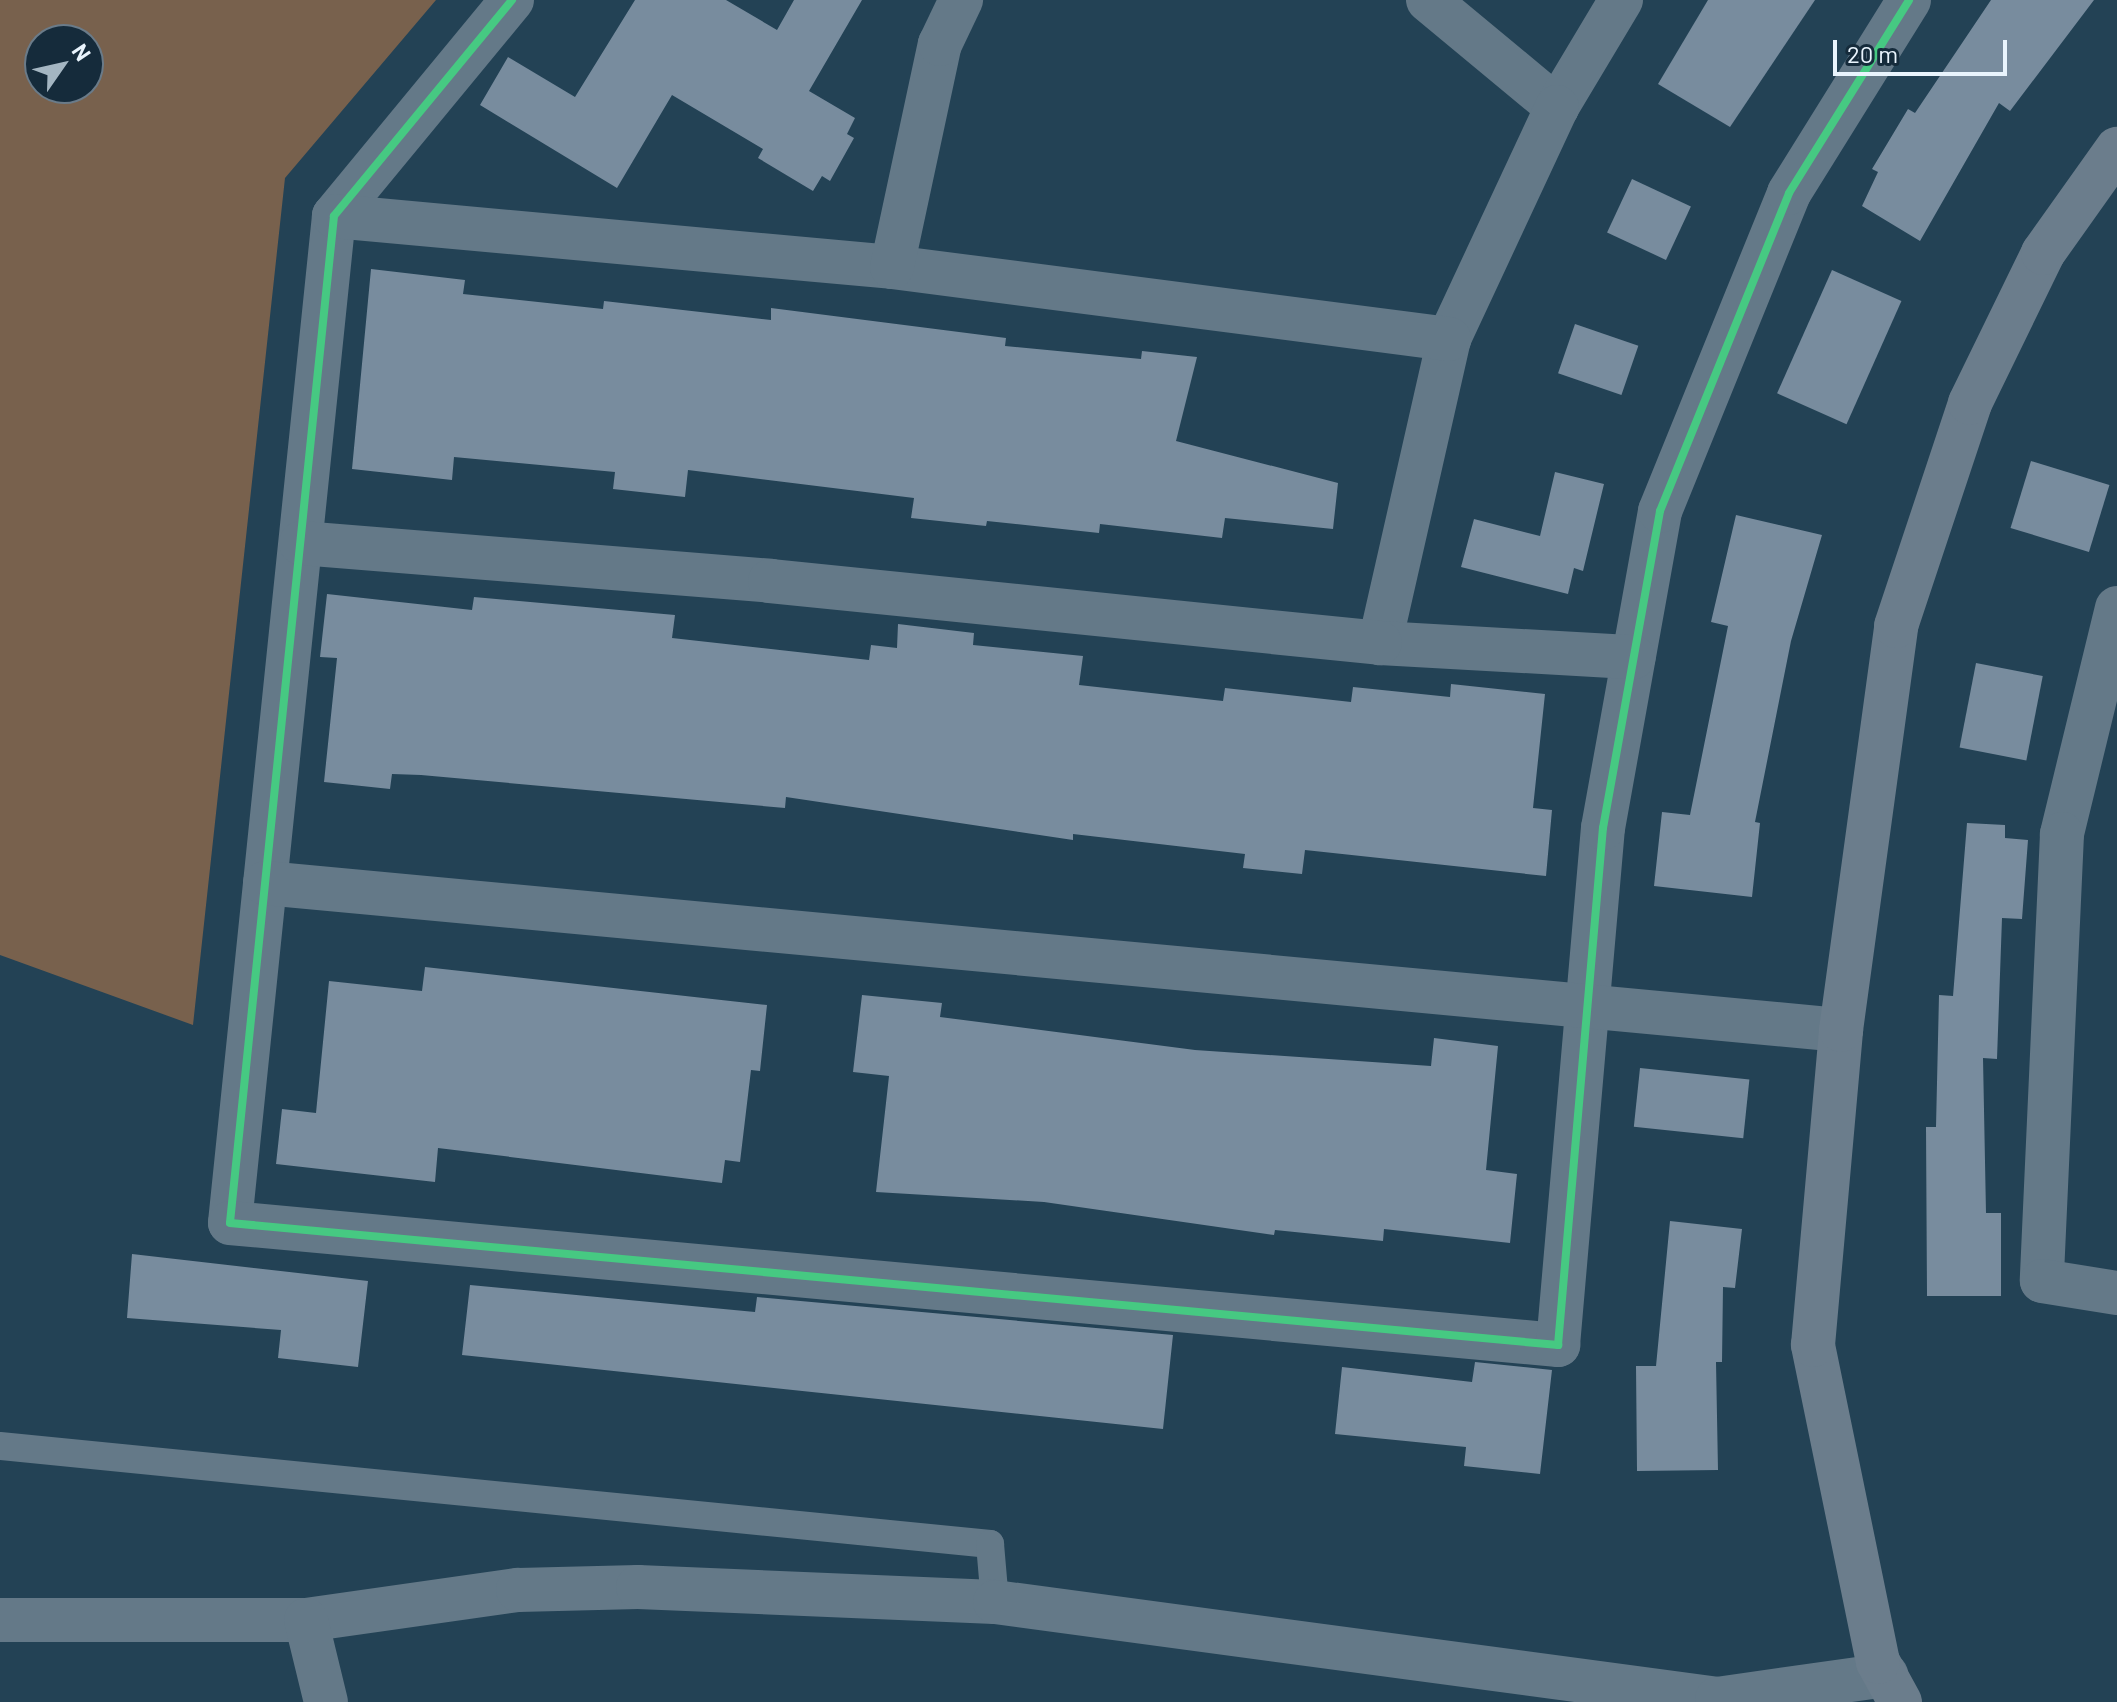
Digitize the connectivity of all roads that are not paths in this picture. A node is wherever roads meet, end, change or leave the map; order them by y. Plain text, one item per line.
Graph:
1 (512, 0) edge
2 (961, 0) edge
3 (1428, 0) edge
4 (1621, 0) edge
5 (1909, 0) edge
6 (1557, 107) junction
7 (2117, 149) edge
8 (334, 216) junction
9 (892, 267) junction
10 (1449, 339) junction
11 (301, 543) junction
12 (2117, 608) edge
13 (1380, 643) junction
14 (1634, 657) junction
15 (265, 883) junction
16 (1587, 1005) junction
17 (1841, 1030) junction
18 (2117, 1293) edge
19 (0, 1446) edge
20 (995, 1602) junction
21 (0, 1620) edge
22 (306, 1620) junction
23 (1893, 1689) edge
24 (326, 1702) edge

1 - 8 street
2 - 9 street
3 - 6 street
4 - 6 street
5 - 14 street
6 - 10 street
7 - 17 street
8 - 9 street
8 - 11 street
9 - 10 street
10 - 13 street
11 - 13 street
11 - 15 street
12 - 18 street
13 - 14 street
14 - 16 street
15 - 16 street
15 - 16 street
16 - 17 street
17 - 23 street
19 - 20 lane
20 - 22 street
20 - 23 street
21 - 22 street
22 - 24 street

